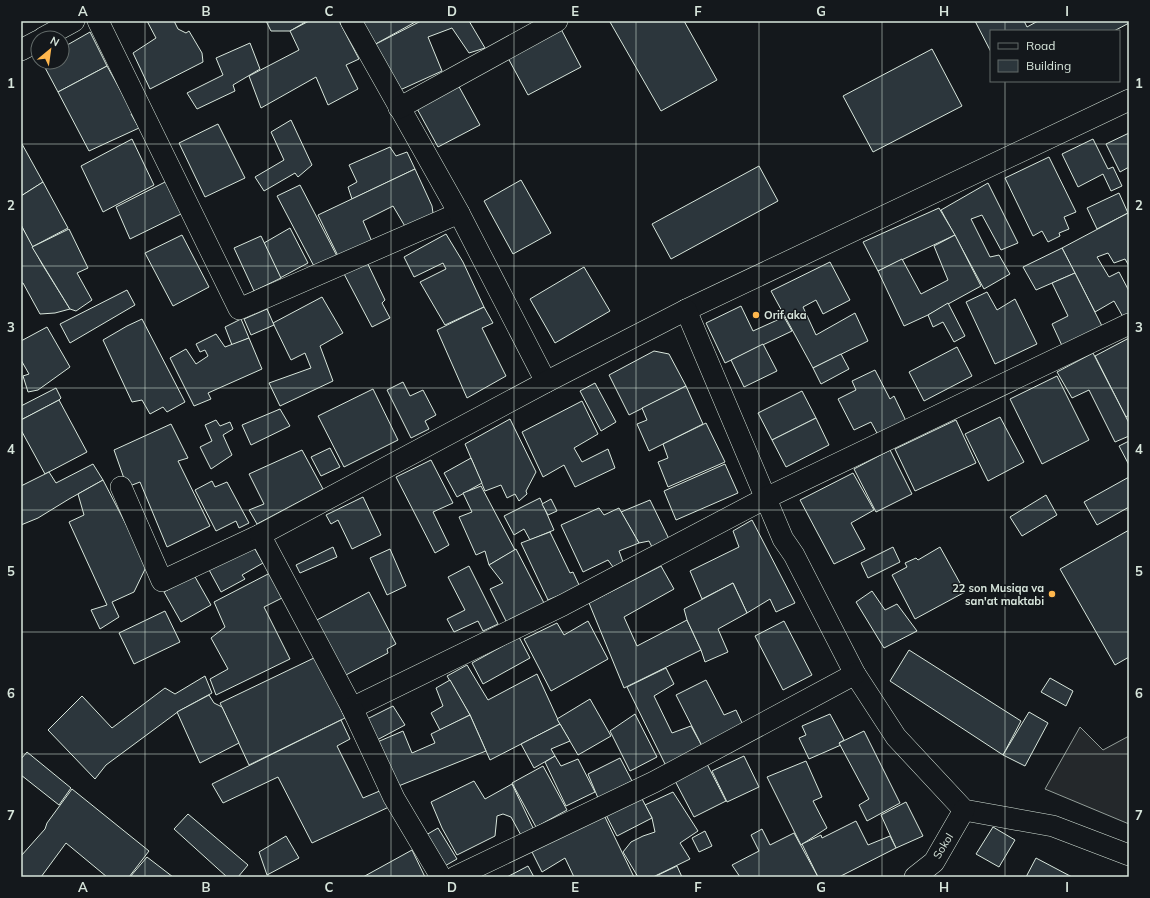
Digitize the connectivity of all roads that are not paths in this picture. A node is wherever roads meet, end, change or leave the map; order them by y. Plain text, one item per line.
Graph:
1 (74, 21) edge
2 (98, 21) edge
3 (351, 21) edge
4 (557, 21) edge
5 (58, 30) edge
6 (30, 45) edge
7 (21, 50) edge
8 (1129, 100) edge
9 (399, 108) junction
10 (459, 213) junction
11 (686, 310) junction
12 (1129, 324) edge
13 (546, 382) junction
14 (121, 487) dead end
15 (766, 498) junction
16 (260, 535) junction
17 (855, 674) junction
18 (352, 708) junction
19 (964, 810) junction
20 (1129, 855) edge
21 (441, 877) edge
22 (455, 877) edge
23 (915, 877) edge

1 - 5 street
2 - 10 street
3 - 9 street
4 - 9 street
6 - 7 street
8 - 11 street
9 - 10 street
10 - 13 street
11 - 13 street
11 - 15 street
12 - 15 street
13 - 16 street
14 - 16 street
15 - 17 street
15 - 18 street
16 - 18 street
17 - 19 street
17 - 22 street
18 - 21 street
19 - 20 street
19 - 23 street, Sokol

